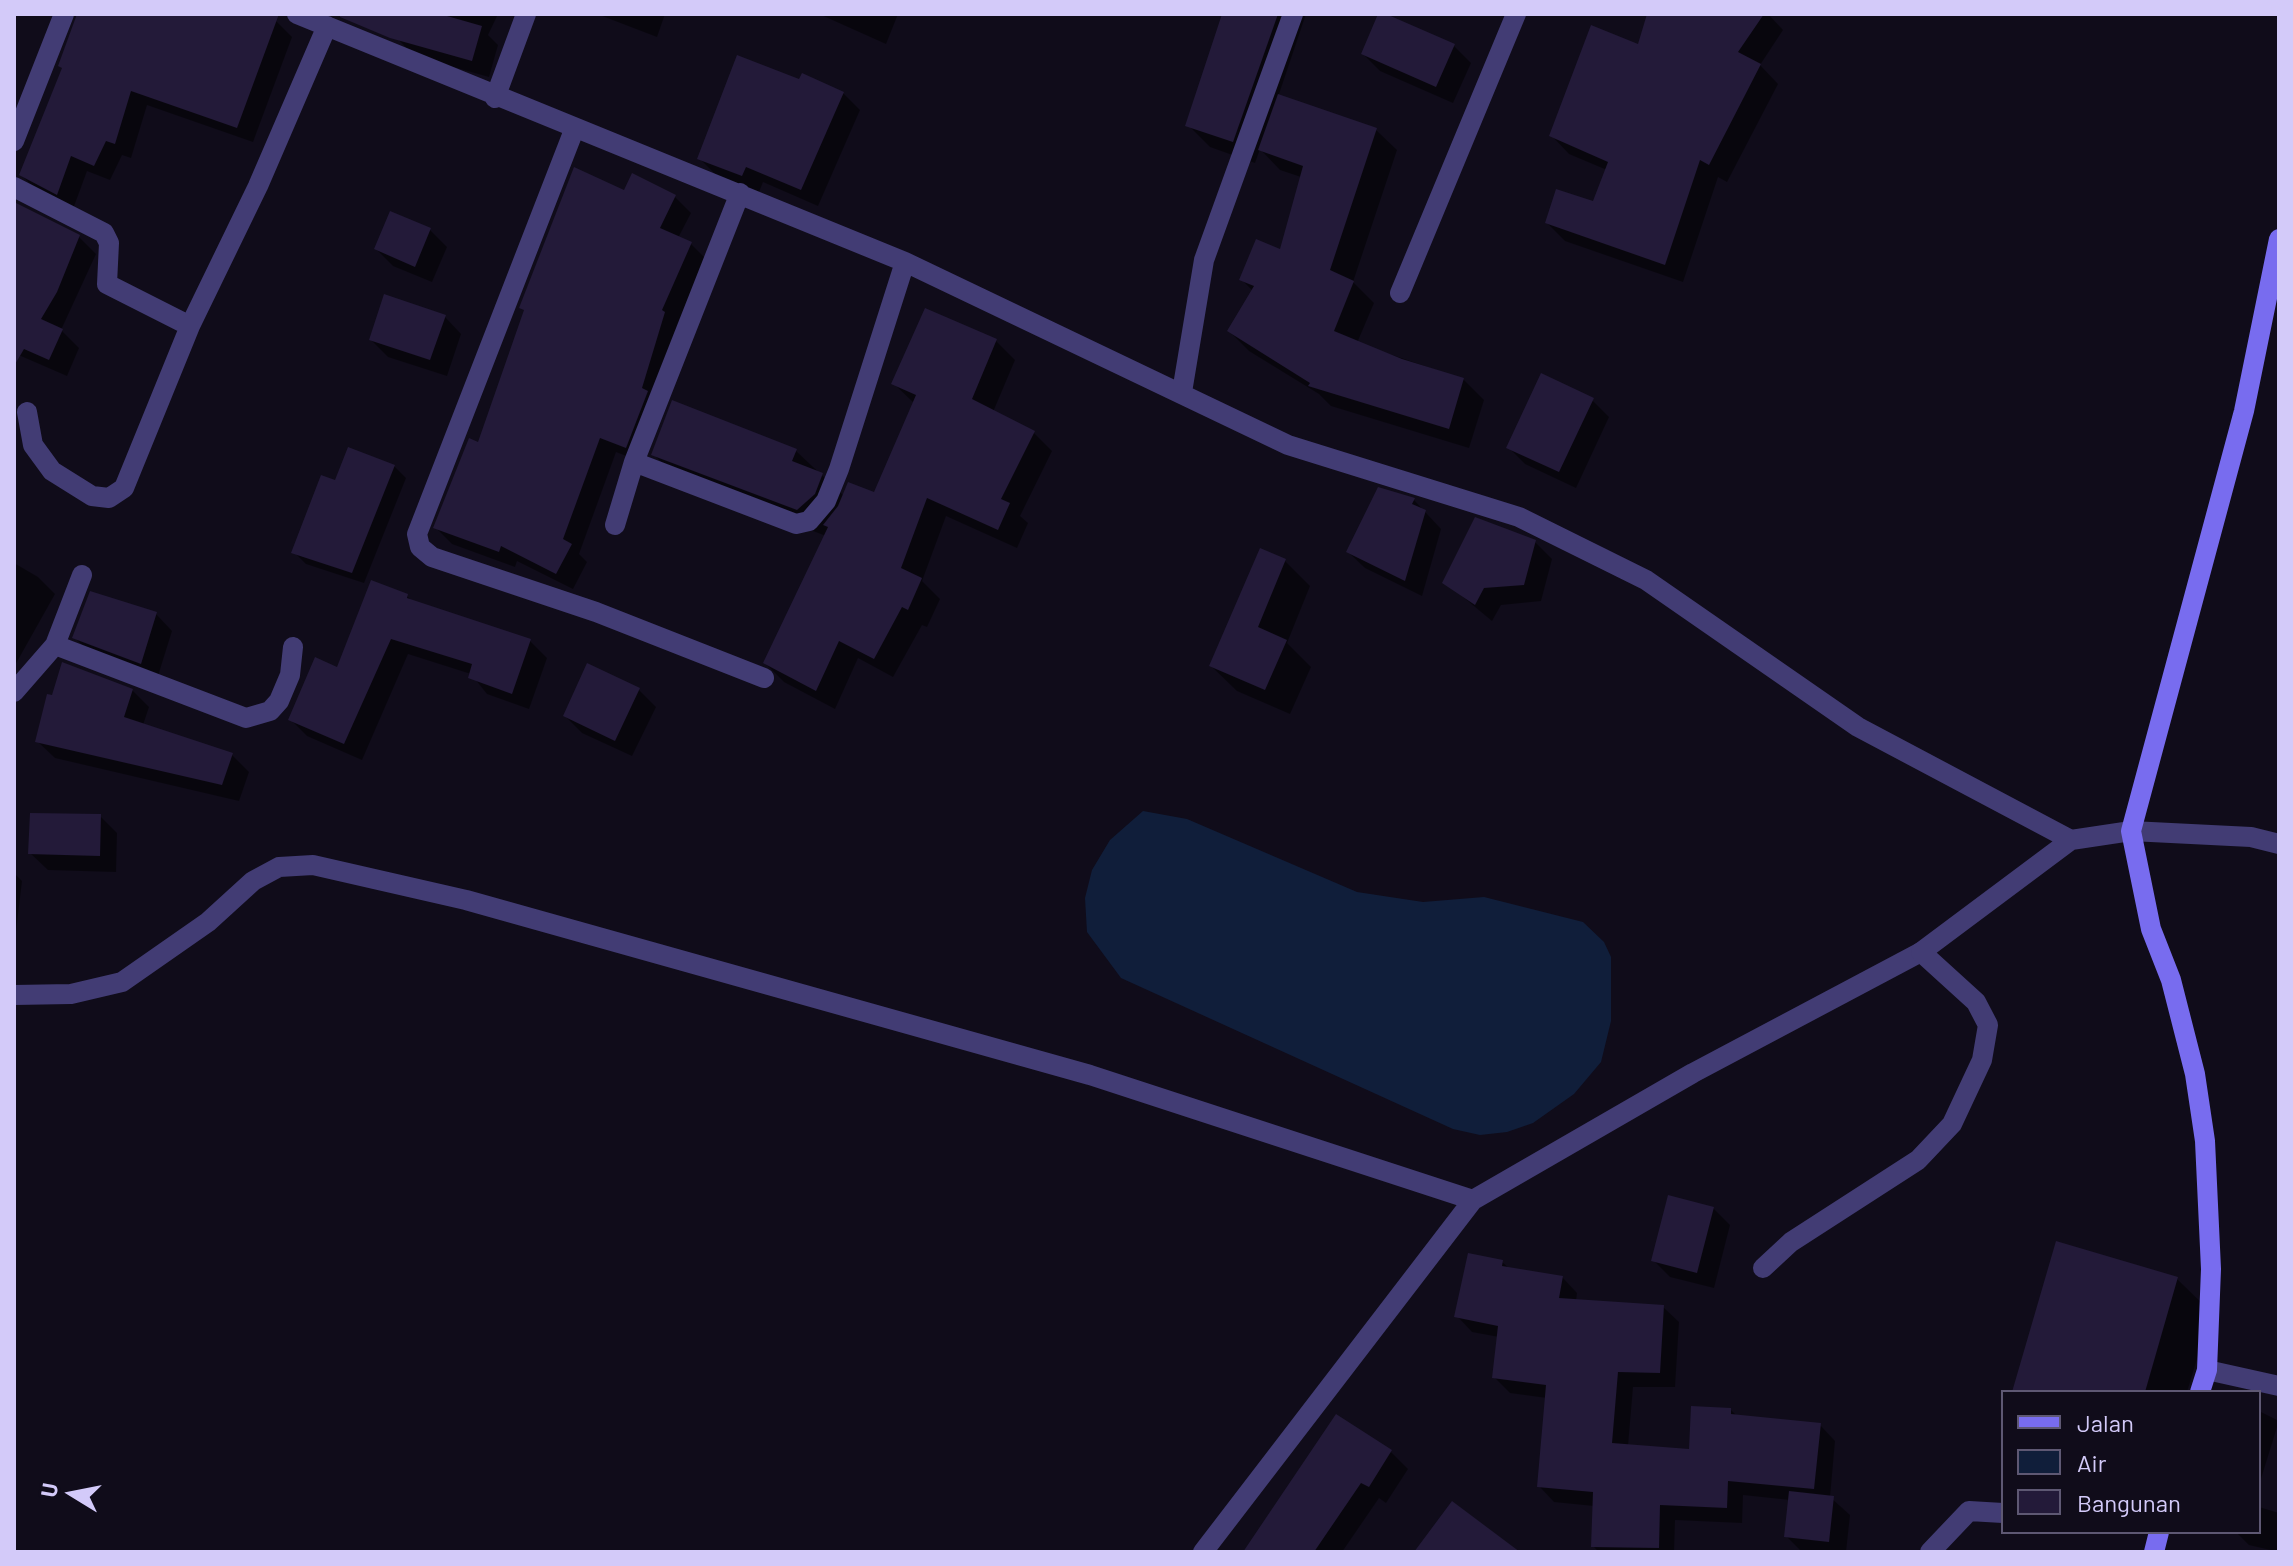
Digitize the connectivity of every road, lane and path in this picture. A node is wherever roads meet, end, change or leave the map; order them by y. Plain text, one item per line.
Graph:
1 (64, 14) edge
2 (526, 14) edge
3 (1293, 14) edge
4 (1516, 14) edge
5 (302, 15) edge
6 (327, 26) junction
7 (495, 98) junction
8 (574, 130) junction
9 (14, 141) edge
10 (14, 187) edge
11 (740, 193) junction
12 (2279, 239) edge
13 (905, 262) junction
14 (1400, 293) dead end
15 (190, 326) junction
16 (1182, 392) junction
17 (27, 412) dead end
18 (634, 462) junction
19 (615, 525) dead end
20 (82, 575) dead end
21 (55, 645) junction
22 (293, 647) dead end
23 (764, 678) dead end
24 (14, 692) edge
25 (2131, 831) junction
26 (2071, 840) junction
27 (2279, 844) edge
28 (1921, 952) junction
29 (14, 995) edge
30 (1473, 1200) junction
31 (1763, 1268) dead end
32 (2207, 1370) junction
33 (2279, 1386) edge
34 (2201, 1390) edge
35 (2001, 1513) edge
36 (1203, 1552) edge
37 (1930, 1552) edge

1 - 9 street
2 - 7 street
3 - 16 street
4 - 14 street
5 - 6 street
6 - 7 street
6 - 15 street
7 - 8 street
8 - 11 street
8 - 23 street
10 - 15 street
11 - 13 street
11 - 18 street
12 - 25 street
13 - 16 street
13 - 18 street
15 - 17 street
16 - 26 street
18 - 19 street
20 - 21 street
21 - 22 street
21 - 24 street
25 - 26 street
25 - 27 street
25 - 32 street
26 - 28 street
28 - 30 street
28 - 31 street
29 - 30 street
30 - 36 street
32 - 33 street
32 - 34 street
35 - 37 street

